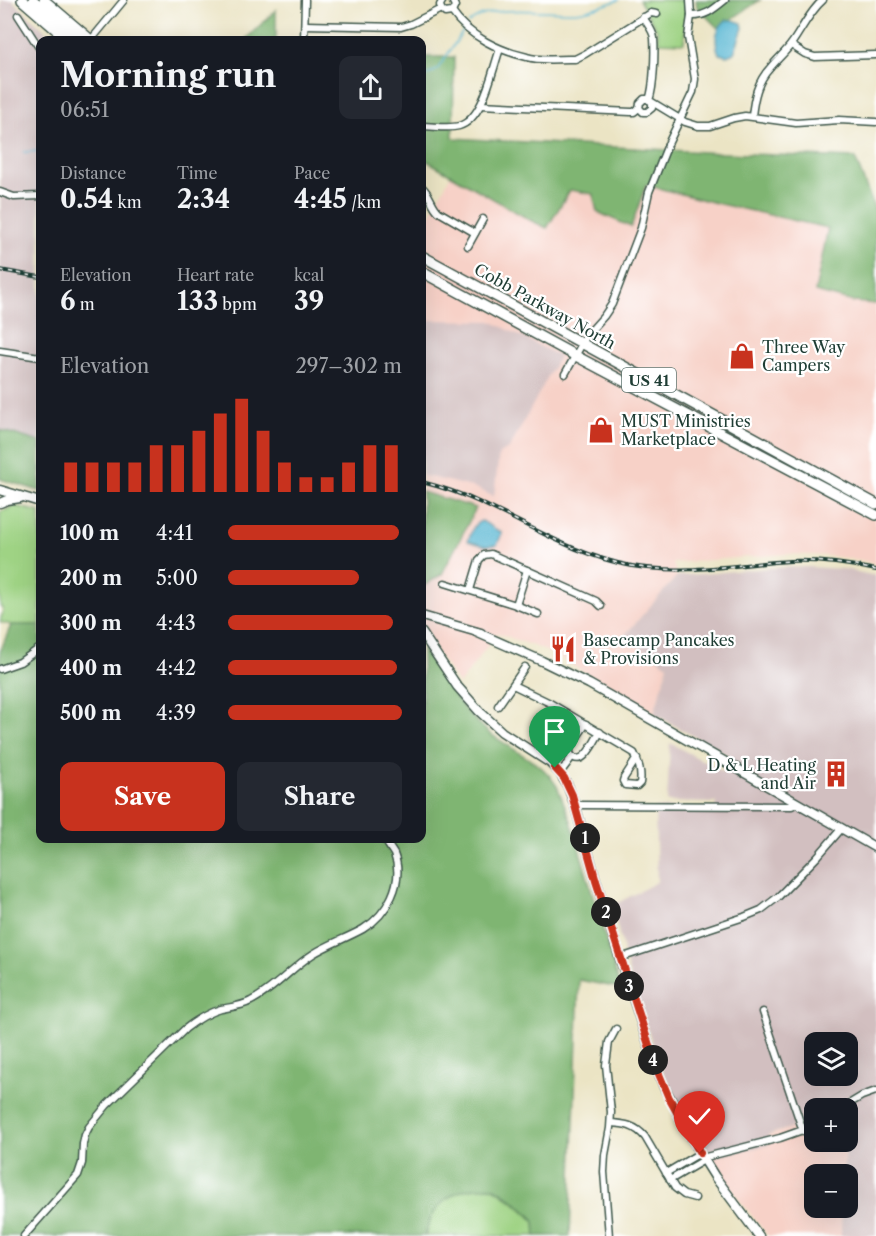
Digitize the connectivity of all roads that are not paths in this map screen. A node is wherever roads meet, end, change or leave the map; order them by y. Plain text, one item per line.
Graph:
1 (22, 0) edge
2 (33, 0) edge
3 (44, 0) edge
4 (124, 0) edge
5 (305, 0) edge
6 (443, 0) edge
7 (452, 0) edge
8 (690, 0) edge
9 (725, 0) edge
10 (823, 0) edge
11 (441, 9) junction
12 (452, 12) junction
13 (657, 14) dead end
14 (18, 15) dead end
15 (691, 16) junction
16 (643, 17) junction
17 (305, 26) junction
18 (63, 36) edge
19 (75, 36) edge
20 (86, 36) edge
21 (94, 36) edge
22 (304, 36) edge
23 (36, 44) edge
24 (791, 45) junction
25 (500, 49) junction
26 (876, 55) edge
27 (651, 102) junction
28 (481, 105) junction
29 (639, 108) junction
30 (752, 116) junction
31 (680, 118) junction
32 (876, 122) edge
33 (426, 126) edge
34 (0, 192) edge
35 (426, 192) edge
36 (36, 196) edge
37 (483, 219) dead end
38 (475, 233) junction
39 (468, 246) dead end
40 (426, 258) edge
41 (426, 274) edge
42 (583, 343) junction
43 (0, 351) edge
44 (36, 356) edge
45 (576, 356) junction
46 (566, 374) dead end
47 (1, 489) edge
48 (36, 495) edge
49 (27, 498) junction
50 (36, 501) edge
51 (0, 503) edge
52 (876, 504) edge
53 (876, 515) edge
54 (527, 570) junction
55 (445, 583) dead end
56 (470, 590) junction
57 (516, 605) junction
58 (601, 606) dead end
59 (538, 614) dead end
60 (426, 617) edge
61 (426, 639) edge
62 (36, 651) edge
63 (525, 667) dead end
64 (0, 669) edge
65 (513, 685) junction
66 (498, 706) dead end
67 (586, 724) junction
68 (600, 732) junction
69 (572, 757) junction
70 (637, 758) dead end
71 (560, 773) junction
72 (797, 803) junction
73 (575, 805) junction
74 (842, 828) junction
75 (387, 843) edge
76 (876, 848) edge
77 (620, 958) junction
78 (763, 1012) dead end
79 (616, 1029) dead end
80 (876, 1091) edge
81 (857, 1098) edge
82 (611, 1123) junction
83 (803, 1131) joint
84 (702, 1157) junction
85 (668, 1176) junction
86 (695, 1198) dead end
87 (24, 1236) edge
88 (609, 1236) edge
89 (759, 1236) edge

1 - 18 main road
2 - 19 main road
3 - 20 main road
4 - 21 street
5 - 17 street
6 - 11 street
7 - 12 street
8 - 15 street
9 - 15 street
10 - 24 street
11 - 12 street
11 - 17 street
12 - 25 street
13 - 16 street
14 - 23 street
15 - 31 street
16 - 25 street
16 - 27 street
17 - 22 street
24 - 26 street
24 - 30 street
25 - 28 street
27 - 29 street
27 - 29 street
27 - 31 street
28 - 29 street
28 - 33 street
30 - 31 street
30 - 32 street
31 - 42 street
34 - 36 street
35 - 38 street
37 - 38 street
38 - 39 street
40 - 42 main road, Cobb Parkway North / US 41
41 - 45 main road, Cobb Parkway North / US 41
42 - 45 street
42 - 52 main road, Cobb Parkway North / US 41
43 - 44 street
45 - 46 street
45 - 53 main road, Cobb Parkway North / US 41
47 - 48 street
47 - 49 street
49 - 50 street
49 - 51 street
54 - 56 street
54 - 57 street
54 - 58 street
55 - 56 street
56 - 57 street
57 - 59 street
60 - 72 street
61 - 71 street
62 - 64 street
63 - 65 street
65 - 66 street
65 - 67 street
67 - 68 street
67 - 69 street
68 - 69 street
68 - 70 street
69 - 71 street
71 - 73 street
72 - 73 street
72 - 74 street
73 - 77 street
74 - 76 street
74 - 77 street
75 - 87 street
77 - 84 street
78 - 83 street
79 - 82 street
80 - 81 street
82 - 85 street
82 - 88 street
83 - 84 street
84 - 85 street
84 - 89 street
85 - 86 street

